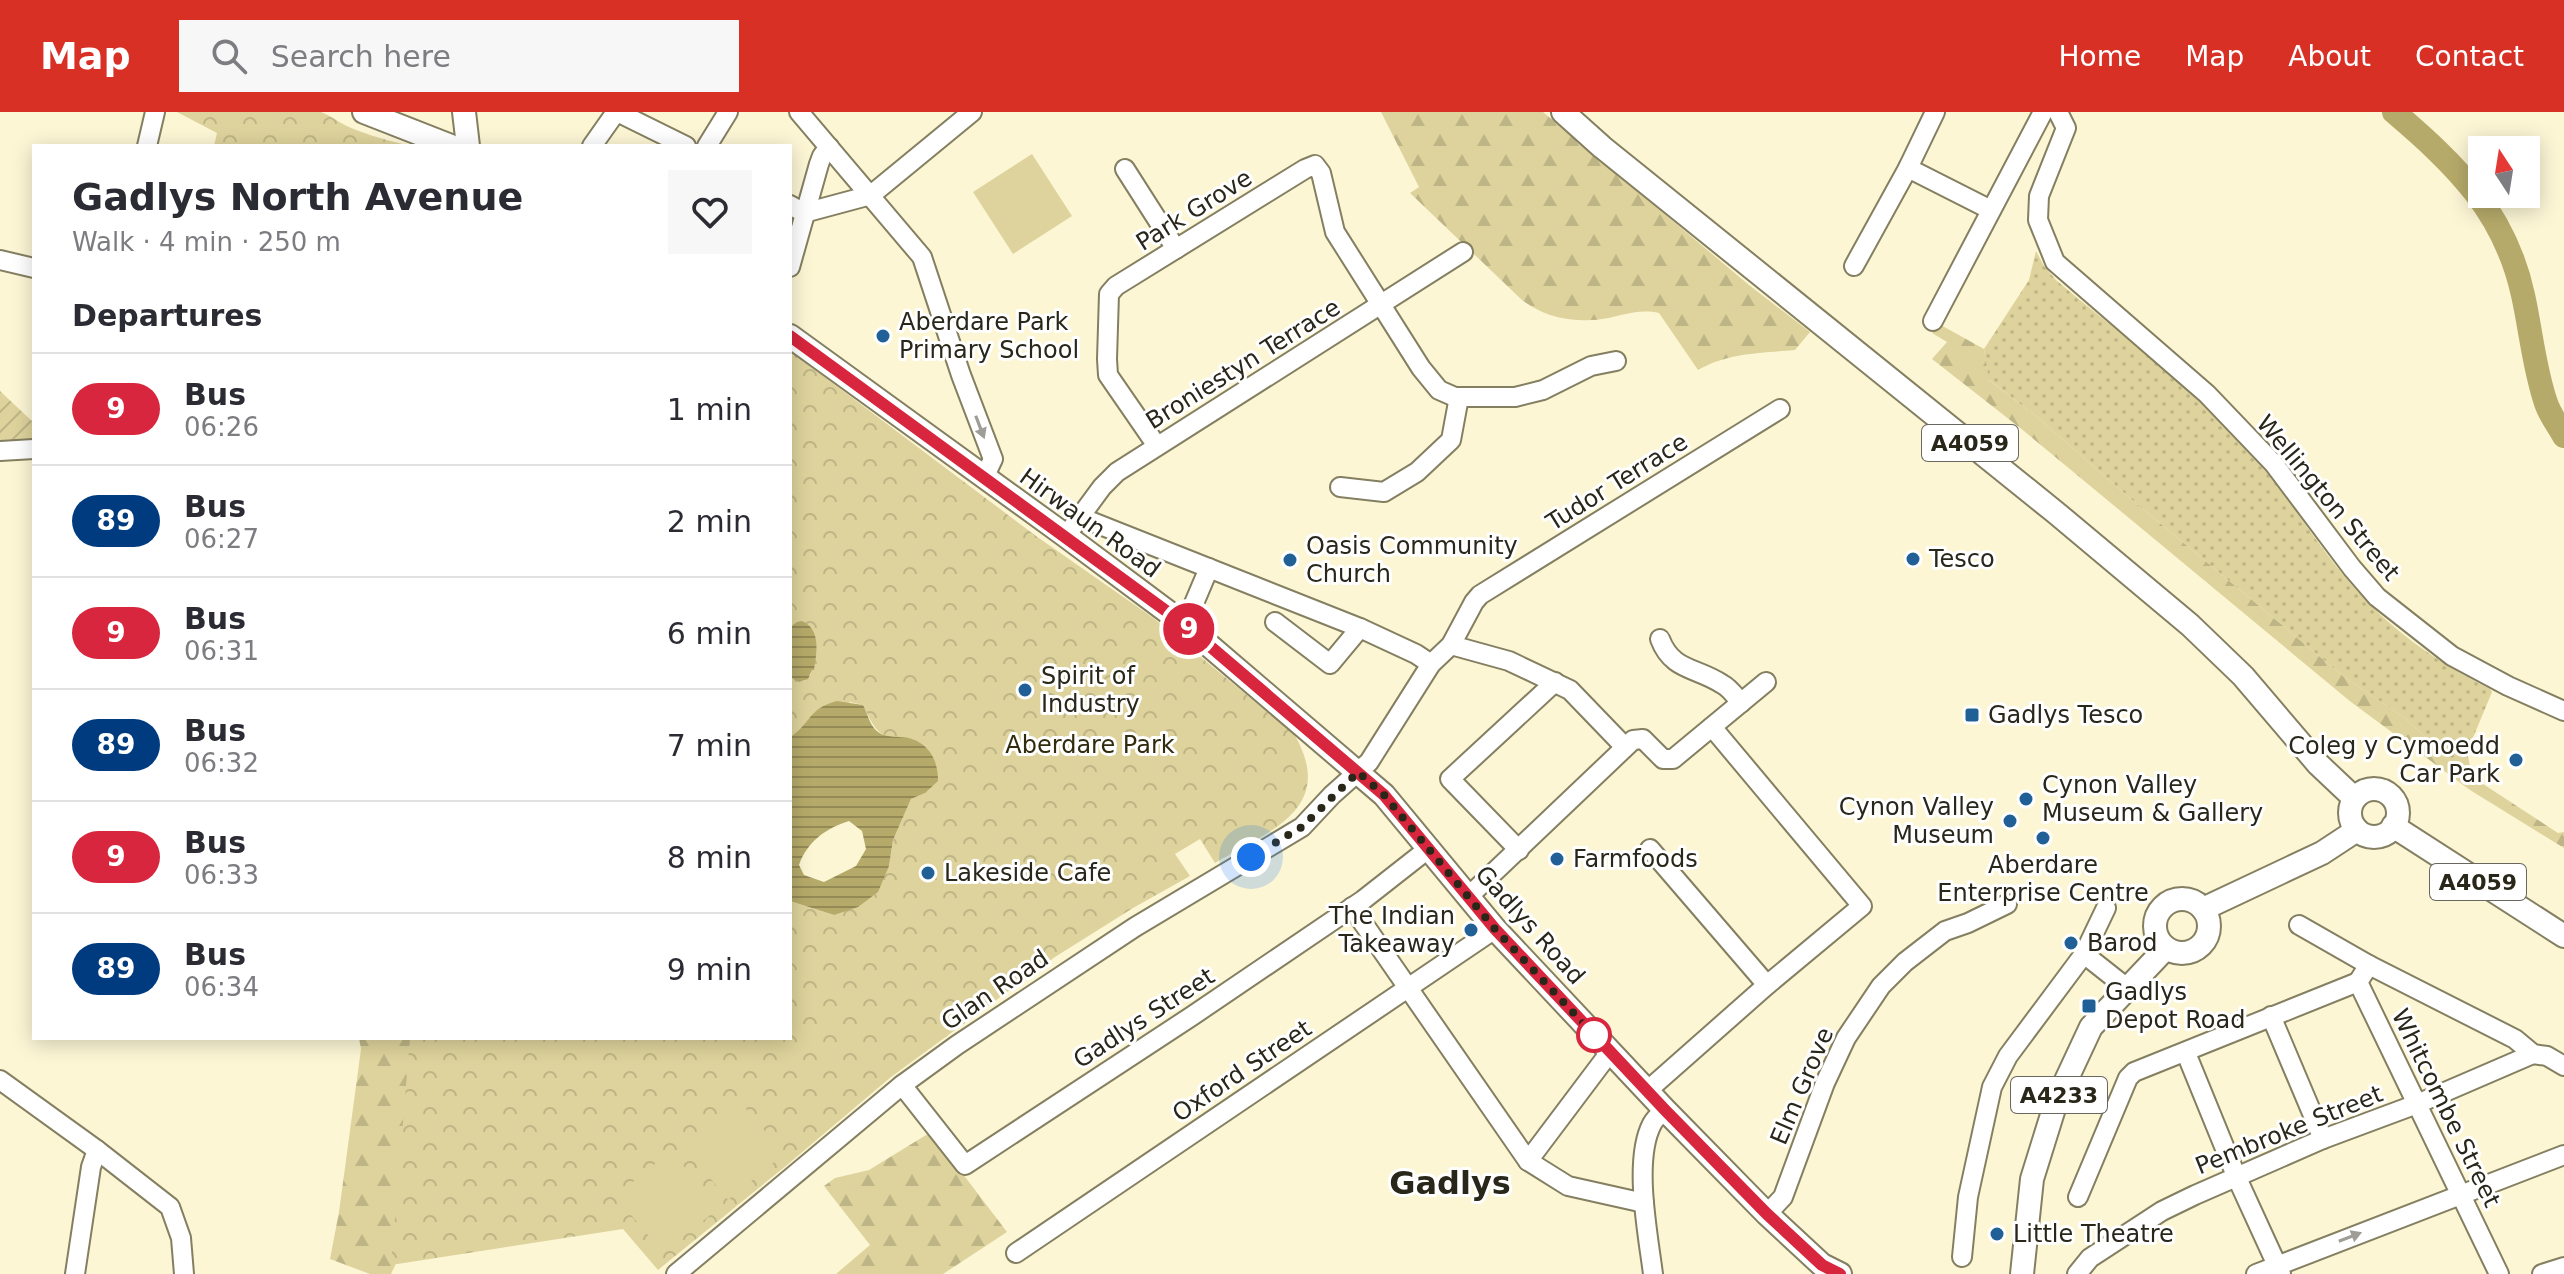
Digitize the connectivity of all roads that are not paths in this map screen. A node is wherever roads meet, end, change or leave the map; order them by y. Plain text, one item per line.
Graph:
1 (155, 112) edge
2 (364, 112) edge
3 (464, 112) edge
4 (616, 112) edge
5 (728, 112) edge
6 (972, 112) edge
7 (1563, 112) edge
8 (1935, 112) edge
9 (2043, 112) edge
10 (2058, 112) edge
11 (806, 114) edge
12 (147, 144) edge
13 (446, 144) edge
14 (468, 144) edge
15 (593, 144) edge
16 (682, 144) edge
17 (708, 144) edge
18 (829, 147) junction
19 (1908, 168) junction
20 (1125, 169) dead end
21 (871, 195) junction
22 (799, 208) edge
23 (1991, 210) junction
24 (1176, 249) junction
25 (1463, 252) dead end
26 (792, 254) edge
27 (0, 260) edge
28 (1854, 266) dead end
29 (32, 268) edge
30 (1381, 305) junction
31 (1933, 321) dead end
32 (792, 337) edge
33 (1616, 361) dead end
34 (1459, 397) junction
35 (1780, 409) dead end
36 (1157, 446) junction
37 (32, 449) edge
38 (0, 451) edge
39 (984, 478) junction
40 (1340, 487) dead end
41 (1080, 517) junction
42 (1066, 536) junction
43 (1209, 568) junction
44 (1192, 608) dead end
45 (1275, 622) dead end
46 (1360, 628) junction
47 (1660, 639) dead end
48 (1451, 645) junction
49 (1431, 664) junction
50 (1555, 682) junction
51 (1766, 682) dead end
52 (1741, 703) junction
53 (2564, 711) edge
54 (1712, 727) junction
55 (1624, 746) junction
56 (1358, 772) junction
57 (2354, 798) junction
58 (2393, 826) junction
59 (2357, 830) junction
60 (1428, 849) junction
61 (1650, 849) dead end
62 (1519, 850) junction
63 (1469, 896) junction
64 (2007, 904) dead end
65 (1352, 907) junction
66 (2106, 908) dead end
67 (2203, 909) junction
68 (2299, 925) dead end
69 (1495, 929) junction
70 (2564, 936) edge
71 (2166, 948) junction
72 (2084, 954) junction
73 (2369, 965) junction
74 (2358, 982) junction
75 (1767, 985) junction
76 (1409, 988) junction
77 (2127, 988) junction
78 (2271, 1016) junction
79 (1610, 1052) junction
80 (2186, 1053) junction
81 (2533, 1054) junction
82 (2564, 1066) edge
83 (0, 1080) edge
84 (902, 1085) junction
85 (1647, 1091) junction
86 (2417, 1104) junction
87 (1665, 1110) junction
88 (2323, 1139) junction
89 (97, 1150) junction
90 (2564, 1155) edge
91 (1528, 1161) junction
92 (2237, 1178) junction
93 (2461, 1194) junction
94 (2078, 1197) dead end
95 (1644, 1203) junction
96 (1767, 1214) junction
97 (1016, 1253) dead end
98 (1962, 1257) dead end
99 (2564, 1267) edge
100 (2280, 1270) edge
101 (1826, 1271) edge
102 (2075, 1273) edge
103 (75, 1274) edge
104 (184, 1274) edge
105 (676, 1274) edge
106 (1653, 1274) edge
107 (2022, 1274) edge
108 (2256, 1274) edge
109 (2499, 1274) edge
110 (2542, 1274) edge

1 - 12 street
2 - 13 main road
3 - 14 main road
4 - 15 street
4 - 16 street
5 - 17 street
6 - 21 street
7 - 57 main road, A4059
8 - 19 street
9 - 23 street
10 - 53 street, Wellington Street
11 - 18 street
18 - 21 street
18 - 22 street
19 - 23 street
19 - 28 street
20 - 24 street
21 - 22 street
21 -> 39 street
22 - 26 street
23 - 31 street
24 - 30 street, Park Grove
24 - 36 street, Park Grove
25 - 30 street, Broniestyn Terrace
27 - 29 street
30 - 34 street
30 - 36 street, Broniestyn Terrace
32 - 39 main road, Hirwaun Road
33 - 34 street
34 - 40 street
35 - 48 street, Tudor Terrace
36 - 41 street, Broniestyn Terrace
37 - 38 street
39 - 42 main road, Hirwaun Road
41 - 42 street, Broniestyn Terrace
41 - 43 street
42 - 56 main road, Hirwaun Road
43 - 44 street
43 - 46 street
45 - 46 street
46 - 49 street
47 - 52 street
48 - 49 street
48 - 50 street
49 - 56 street
50 - 55 street
50 - 62 street
51 - 52 street
52 - 54 street
54 - 55 street
54 - 75 street
55 - 62 street
56 - 60 main road, Gadlys Road
56 - 84 street, Glan Road
57 - 58 main road
57 - 59 main road
58 - 59 main road
58 - 70 main road, A4059
59 - 67 main road
60 - 63 main road, Gadlys Road
60 - 65 street, Gadlys Street
61 - 75 street
62 - 63 street
63 - 69 main road, Gadlys Road
64 - 96 street, Elm Grove
65 - 76 street
65 - 84 street, Gadlys Street
66 - 72 street
67 - 71 main road
67 - 71 main road
68 - 73 street
69 - 76 street, Oxford Street
69 - 79 main road, Gadlys Road
71 - 77 main road, A4233
72 - 77 street
72 - 98 street
73 - 74 street
73 - 81 street
74 - 78 street
74 - 86 street, Whitcombe Street
75 - 85 street
76 - 91 street
76 - 97 street, Oxford Street
77 - 107 main road, A4233
78 - 80 street
78 - 88 street
79 - 85 main road, Gadlys Road
79 - 91 street
80 - 92 street
80 - 94 street
81 - 82 street
81 - 86 street, Pembroke Street
83 - 89 street
84 - 105 street, Glan Road
85 - 87 main road, Gadlys Road
86 - 88 street, Pembroke Street
86 - 93 street, Whitcombe Street
87 - 95 street
87 - 96 main road, Gadlys Road
88 - 92 street, Pembroke Street
89 - 103 street
89 - 104 street
90 - 93 street
91 - 95 street
92 - 100 street
92 - 102 street, Pembroke Street
100 -> 93 street
93 - 109 street, Whitcombe Street
95 - 106 street
96 - 101 main road, Gadlys Road
99 - 110 street
100 - 108 street

